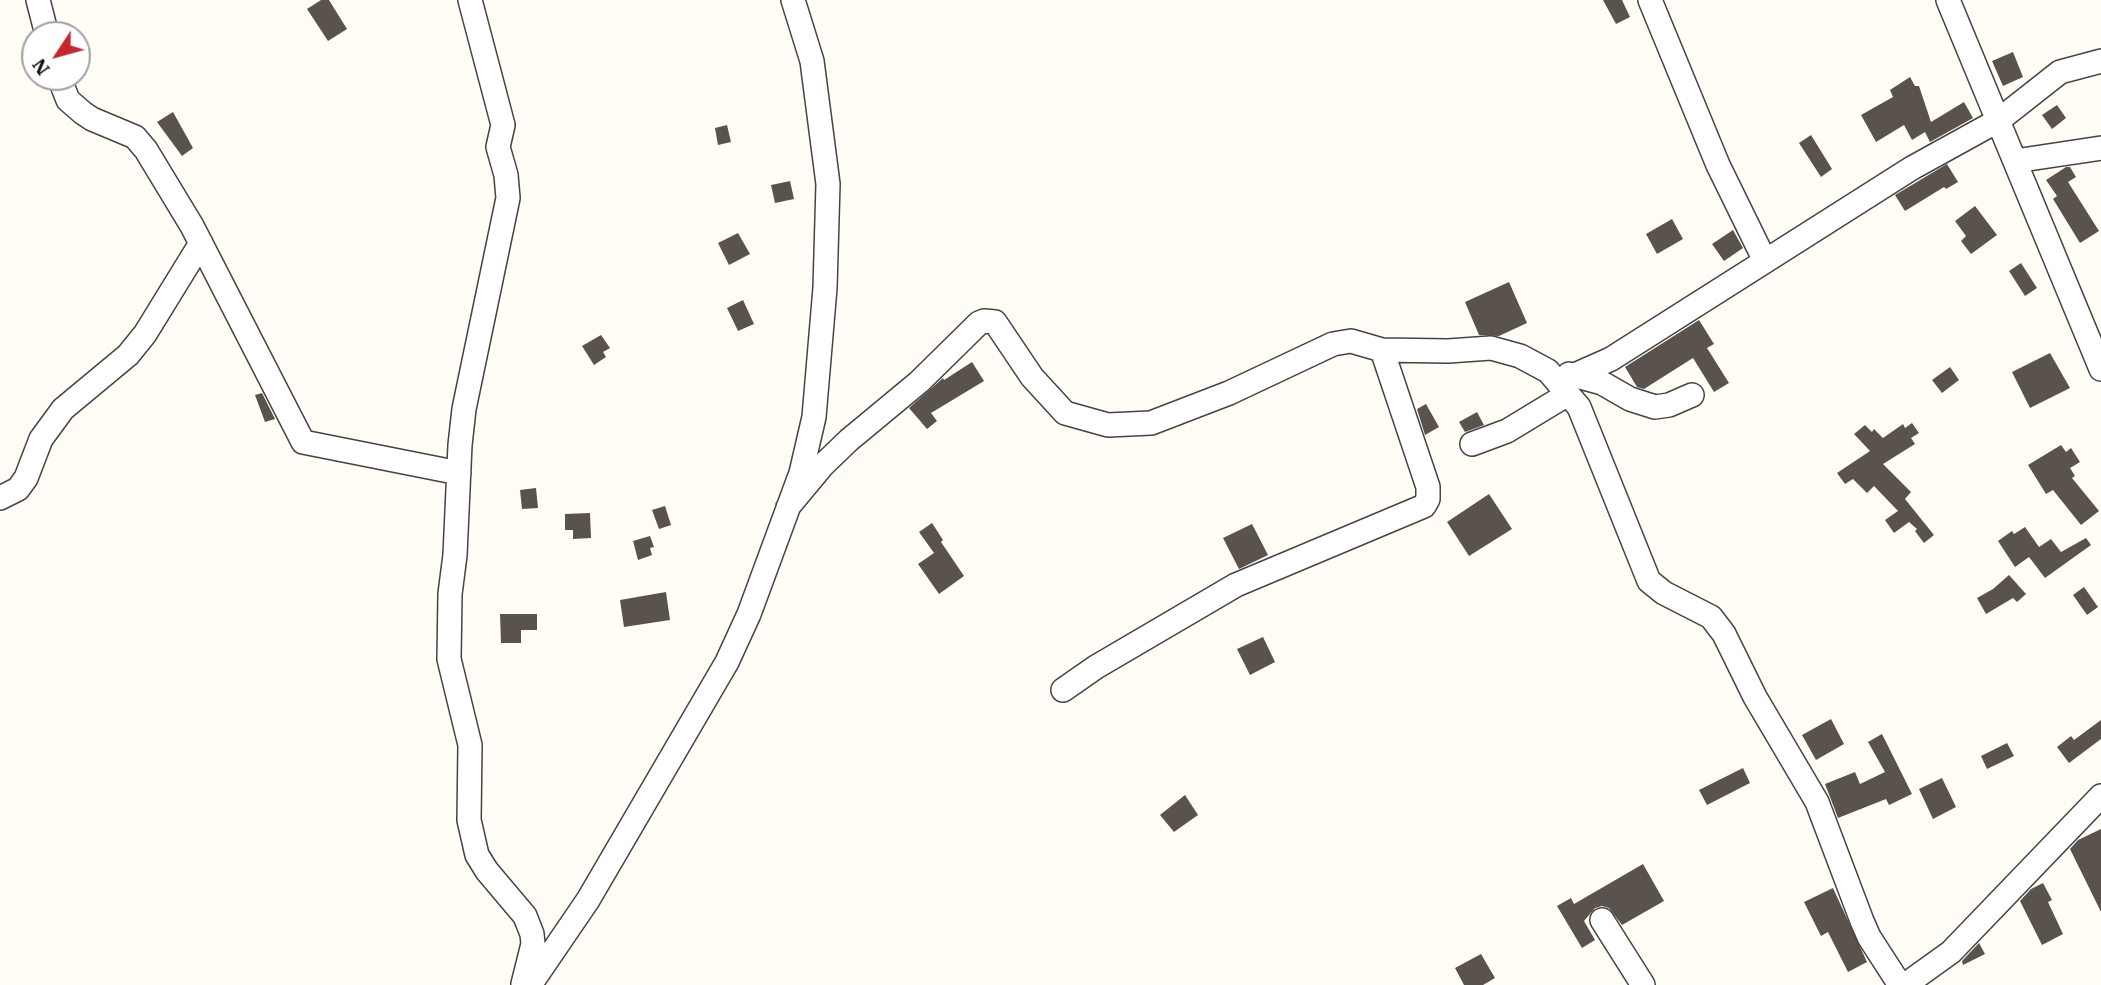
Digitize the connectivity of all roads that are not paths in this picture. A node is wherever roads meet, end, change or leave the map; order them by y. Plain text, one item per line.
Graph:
1 (38, 0) edge
2 (470, 0) edge
3 (793, 0) edge
4 (1650, 0) edge
5 (1948, 0) edge
6 (43, 21) edge
7 (2101, 61) edge
8 (64, 91) edge
9 (1998, 120) junction
10 (2101, 148) edge
11 (2015, 161) junction
12 (201, 243) junction
13 (1765, 261) junction
14 (1382, 350) junction
15 (2101, 369) edge
16 (1571, 385) junction
17 (1692, 395) dead end
18 (1472, 444) dead end
19 (459, 472) junction
20 (0, 498) edge
21 (788, 508) junction
22 (1063, 690) dead end
23 (2101, 796) edge
24 (1602, 920) dead end
25 (522, 985) edge
26 (530, 985) edge
27 (1643, 985) edge
28 (1903, 985) edge

1 - 6 street
2 - 19 street
3 - 21 street
4 - 13 street
5 - 9 street
7 - 9 street
8 - 12 street
9 - 11 street
9 - 13 street
10 - 11 street
11 - 15 street
12 - 19 street
12 - 20 street
13 - 16 street
14 - 16 street
14 - 21 street
14 - 22 street
16 - 17 street
16 - 18 street
16 - 28 street
19 - 25 street
21 - 26 street
23 - 28 street
24 - 27 street

